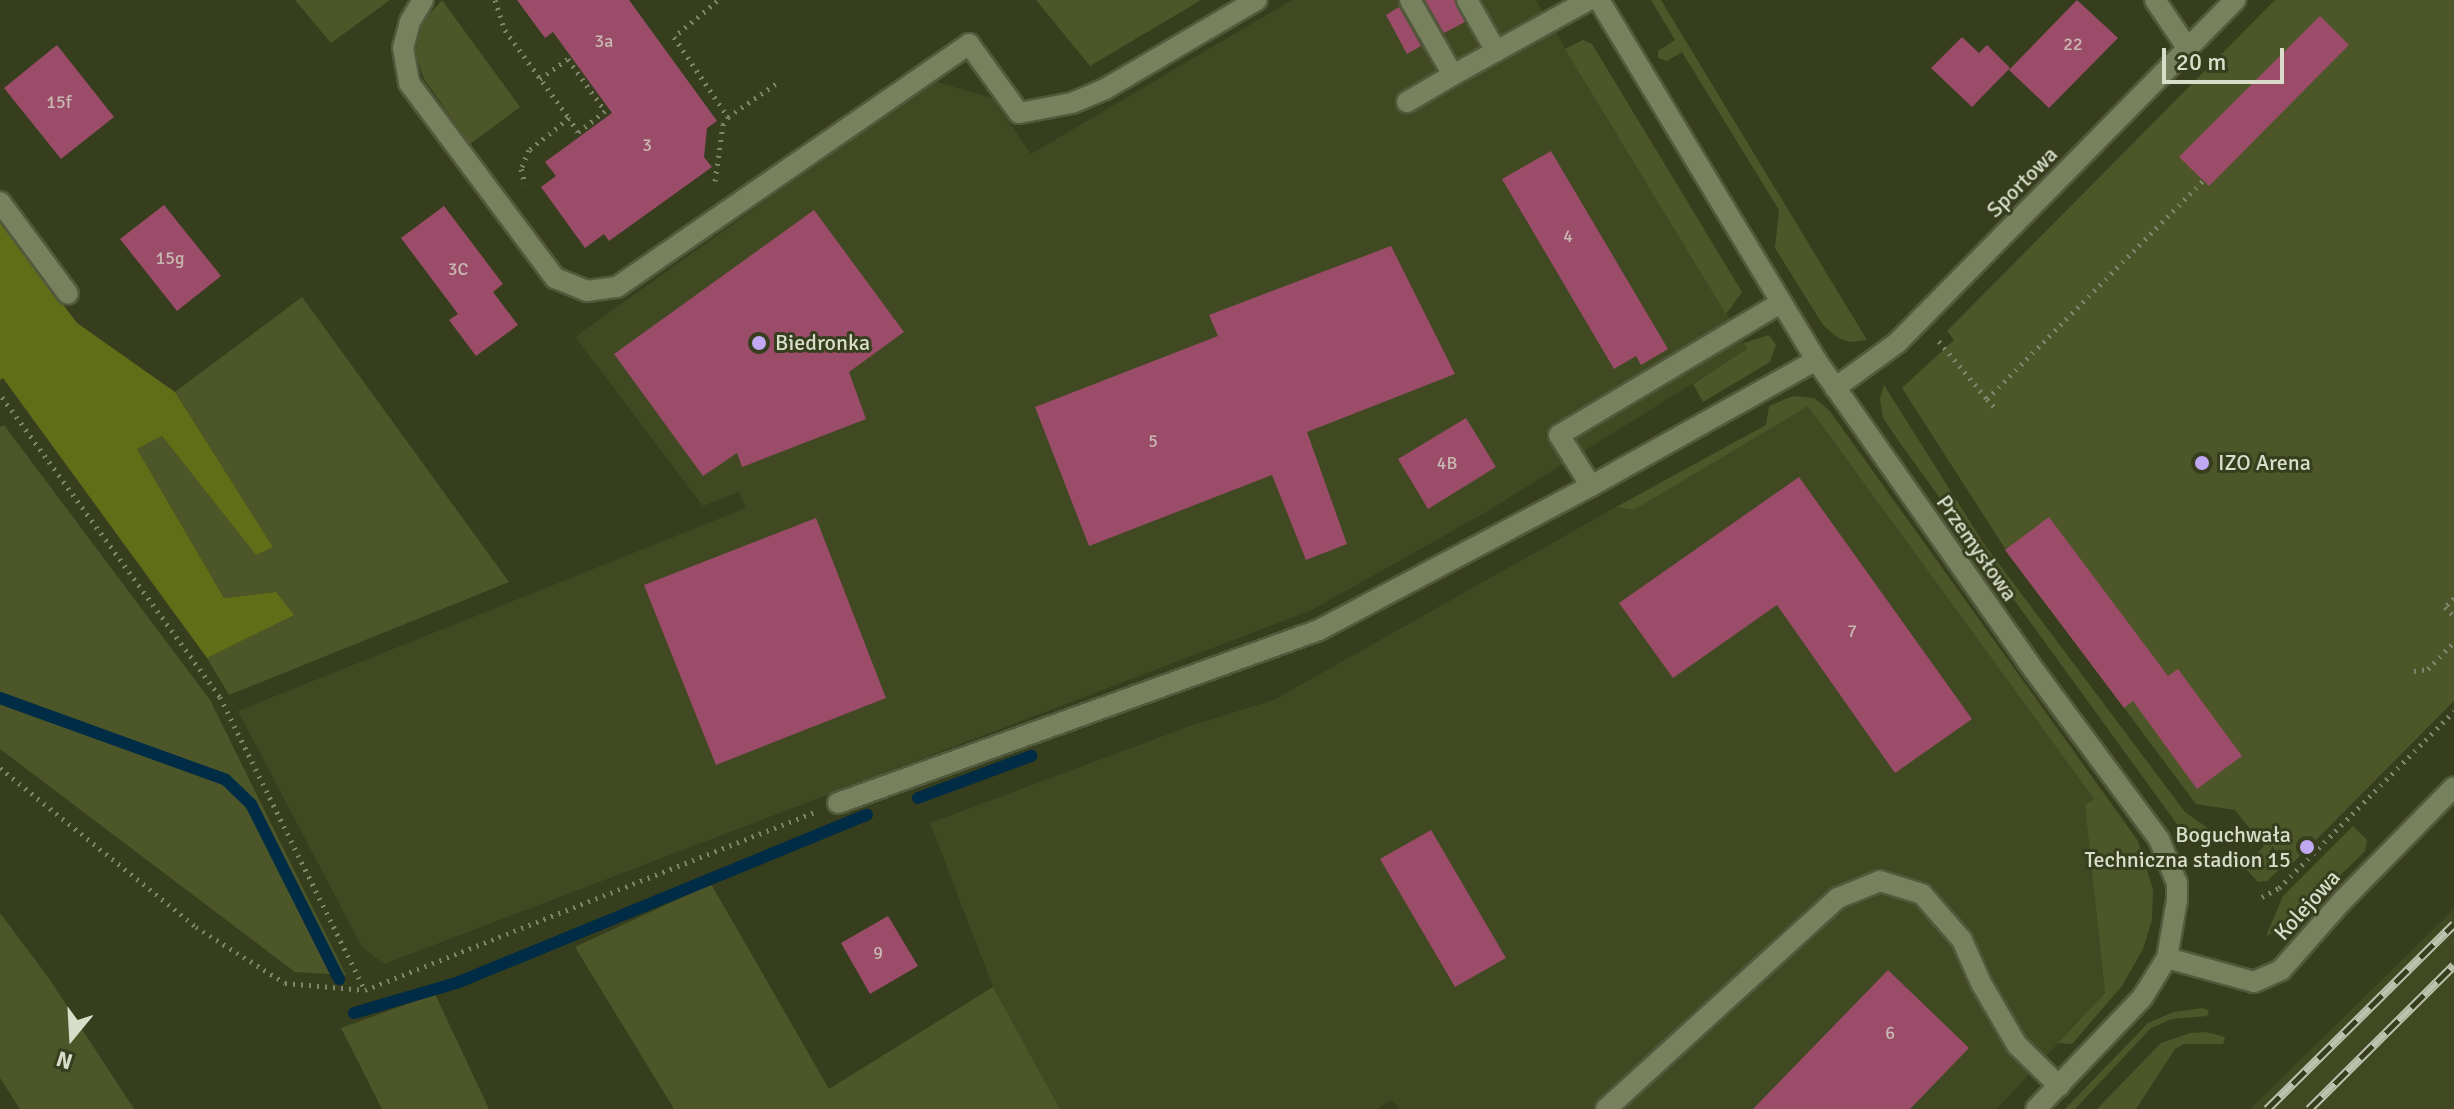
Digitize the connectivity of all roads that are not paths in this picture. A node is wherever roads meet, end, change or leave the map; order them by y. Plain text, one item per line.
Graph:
1 (423, 0) edge
2 (1257, 0) edge
3 (1410, 0) edge
4 (1467, 0) edge
5 (1589, 0) edge
6 (1599, 0) edge
7 (2155, 0) edge
8 (2235, 0) edge
9 (2188, 49) junction
10 (1496, 51) junction
11 (1453, 75) junction
12 (1407, 102) dead end
13 (0, 202) edge
14 (68, 294) dead end
15 (1780, 303) junction
16 (1816, 360) junction
17 (1835, 388) junction
18 (1591, 486) junction
19 (2454, 787) edge
20 (838, 803) road end
21 (2167, 958) junction
22 (2059, 1086) junction
23 (1606, 1109) edge
24 (2036, 1109) edge

1 - 2 street
3 - 11 street
4 - 10 street
5 - 10 street
6 - 15 street, Przemysłowa
7 - 9 street
8 - 9 street, Sportowa
9 - 17 street, Sportowa
10 - 11 street
11 - 12 street
13 - 14 street
15 - 16 street, Przemysłowa
15 - 18 street
16 - 17 street, Przemysłowa
16 - 18 street
17 - 21 street, Przemysłowa
18 - 20 street
19 - 21 street, Kolejowa
21 - 22 street, Przemysłowa
22 - 23 street
22 - 24 street, Przemysłowa

